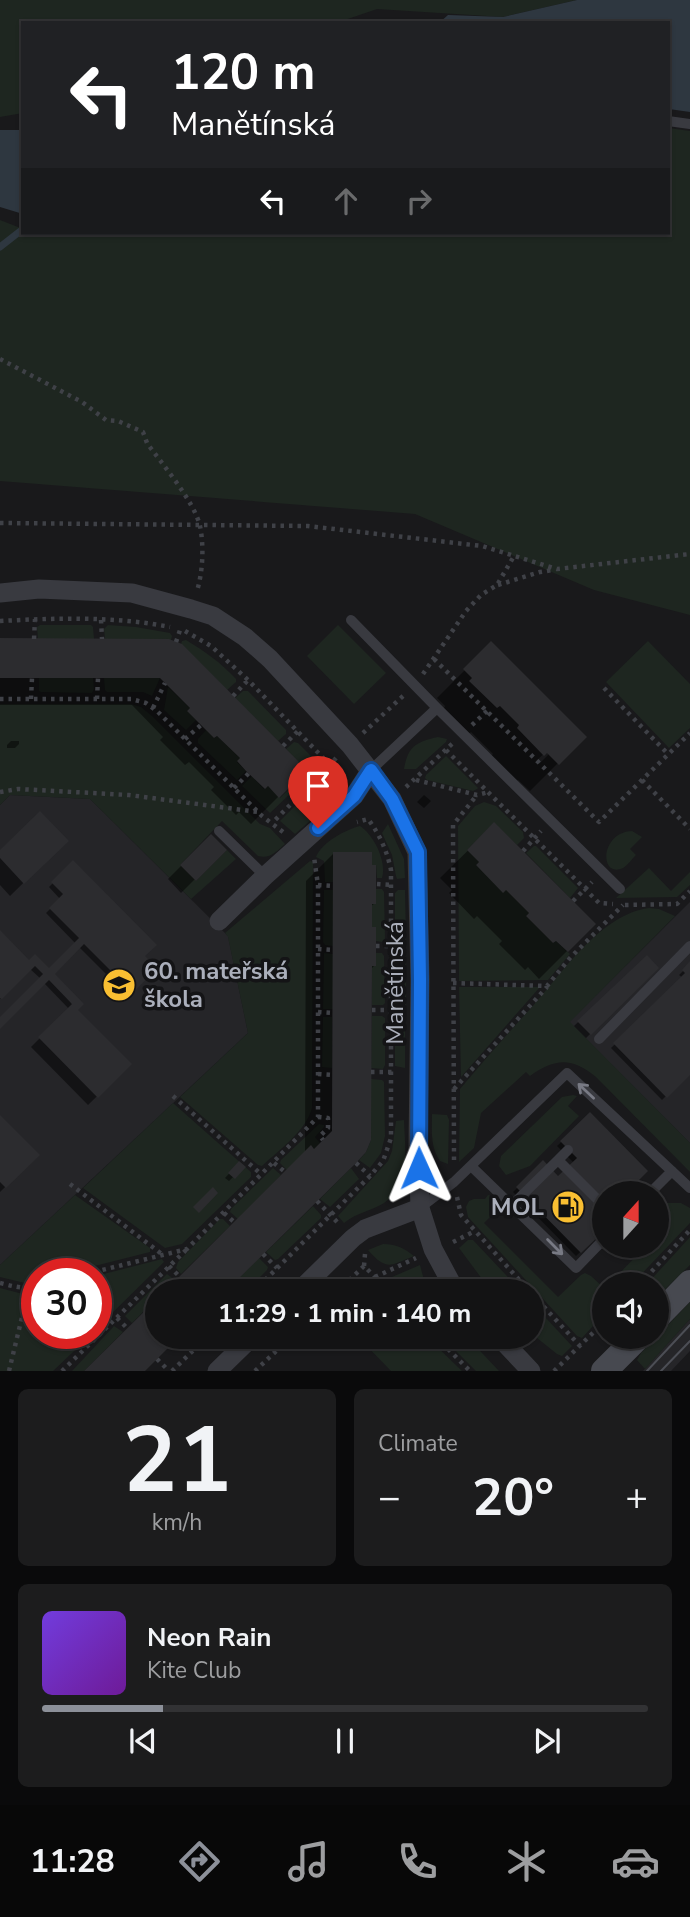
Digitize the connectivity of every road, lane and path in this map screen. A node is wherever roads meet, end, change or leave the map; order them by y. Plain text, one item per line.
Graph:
1 (670, 121) edge
2 (690, 124) edge
3 (0, 359) edge
4 (0, 523) edge
5 (200, 525) junction
6 (690, 554) edge
7 (514, 556) junction
8 (557, 569) junction
9 (199, 583) dead end
10 (497, 585) junction
11 (0, 593) edge
12 (35, 619) junction
13 (101, 620) junction
14 (351, 620) dead end
15 (0, 621) edge
16 (180, 630) junction
17 (34, 639) dead end
18 (102, 639) dead end
19 (176, 642) dead end
20 (434, 659) junction
21 (32, 678) dead end
22 (98, 678) dead end
23 (248, 680) junction
24 (165, 683) dead end
25 (416, 685) junction
26 (604, 688) dead end
27 (233, 695) dead end
28 (485, 696) dead end
29 (0, 699) edge
30 (31, 699) junction
31 (97, 699) junction
32 (478, 703) junction
33 (153, 708) junction
34 (437, 708) junction
35 (487, 711) junction
36 (201, 725) dead end
37 (298, 731) junction
38 (464, 733) junction
39 (690, 733) edge
40 (185, 739) junction
41 (530, 741) dead end
42 (350, 745) junction
43 (283, 746) dead end
44 (523, 747) junction
45 (668, 754) junction
46 (330, 765) junction
47 (371, 770) junction
48 (249, 774) dead end
49 (415, 779) junction
50 (642, 780) junction
51 (234, 788) junction
52 (0, 792) edge
53 (489, 792) dead end
54 (477, 795) junction
55 (392, 799) junction
56 (258, 812) junction
57 (272, 823) junction
58 (346, 826) dead end
59 (690, 828) edge
60 (219, 831) dead end
61 (300, 844) junction
62 (528, 844) dead end
63 (523, 851) dead end
64 (265, 876) junction
65 (377, 884) dead end
66 (318, 885) junction
67 (391, 885) junction
68 (333, 886) dead end
69 (620, 889) dead end
70 (580, 895) dead end
71 (573, 901) dead end
72 (624, 905) dead end
73 (219, 921) dead end
74 (376, 946) dead end
75 (391, 946) junction
76 (690, 946) edge
77 (318, 949) junction
78 (333, 950) dead end
79 (453, 983) junction
80 (547, 986) junction
81 (372, 1010) dead end
82 (391, 1010) junction
83 (318, 1012) junction
84 (332, 1013) dead end
85 (599, 1039) dead end
86 (371, 1072) dead end
87 (392, 1072) junction
88 (318, 1074) junction
89 (332, 1075) dead end
90 (454, 1090) junction
91 (173, 1096) dead end
92 (607, 1110) junction
93 (318, 1117) junction
94 (597, 1119) dead end
95 (323, 1139) dead end
96 (568, 1150) dead end
97 (558, 1160) junction
98 (274, 1163) junction
99 (356, 1163) dead end
100 (471, 1166) junction
101 (672, 1171) junction
102 (285, 1172) dead end
103 (262, 1175) junction
104 (370, 1176) junction
105 (662, 1181) edge
106 (454, 1182) junction
107 (70, 1184) dead end
108 (690, 1188) edge
109 (592, 1194) edge
110 (317, 1201) dead end
111 (512, 1205) junction
112 (420, 1208) junction
113 (224, 1213) junction
114 (330, 1215) junction
115 (234, 1222) dead end
116 (690, 1230) edge
117 (353, 1238) junction
118 (187, 1249) junction
119 (592, 1251) edge
120 (263, 1254) dead end
121 (163, 1255) junction
122 (169, 1266) junction
123 (364, 1266) junction
124 (112, 1268) edge
125 (277, 1268) junction
126 (651, 1272) edge
127 (179, 1276) dead end
128 (266, 1279) edge
129 (312, 1279) edge
130 (350, 1279) edge
131 (377, 1279) edge
132 (449, 1279) edge
133 (518, 1279) edge
134 (0, 1283) edge
135 (690, 1283) edge
136 (21, 1287) edge
137 (669, 1305) edge
138 (544, 1307) edge
139 (117, 1318) junction
140 (21, 1321) edge
141 (127, 1328) dead end
142 (592, 1334) edge
143 (580, 1346) junction
144 (194, 1349) edge
145 (240, 1349) edge
146 (278, 1349) edge
147 (448, 1349) edge
148 (510, 1349) edge
149 (626, 1349) edge
150 (157, 1359) dead end
151 (9, 1371) edge
152 (63, 1371) edge
153 (171, 1371) edge
154 (218, 1371) edge
155 (256, 1371) edge
156 (470, 1371) edge
157 (531, 1371) edge
158 (554, 1371) edge
159 (604, 1371) edge

1 - 2 lane
3 - 5 path
4 - 5 path
5 - 7 path
5 - 9 path
6 - 8 path
7 - 8 path
7 - 10 path
8 - 10 path
10 - 20 path
11 - 42 street, Manětínská
12 - 13 path
12 - 15 path
12 - 17 path
13 - 16 path
13 - 18 path
14 - 25 lane
16 - 19 path
16 - 23 path
20 - 25 path
20 - 32 path
21 - 30 path
22 - 31 path
23 - 27 path
23 - 37 path
24 - 33 path
25 - 34 lane
25 - 42 path
26 - 45 path
28 - 32 path
29 - 30 path
30 - 31 path
31 - 33 path
32 - 35 path
33 - 40 path
34 - 38 lane
34 - 47 lane
35 - 38 path
35 - 44 path
36 - 40 path
37 - 43 path
37 - 46 path
38 - 49 path
38 - 69 lane
39 - 45 path
40 - 51 path
41 - 44 path
42 - 46 path
42 - 47 street, Manětínská
44 - 50 path
45 - 50 path
46 - 57 path
47 - 55 street, Manětínská
47 - 61 street
48 - 51 path
49 - 54 path
49 - 55 path
50 - 59 path
51 - 56 path
52 - 56 path
53 - 54 path
54 - 79 path
55 - 112 street, Manětínská
56 - 57 path
57 - 61 path
58 - 67 path
60 - 64 lane
61 - 64 street
61 - 66 path
62 - 63 path
64 - 73 street
65 - 67 path
66 - 68 path
66 - 77 path
67 - 75 path
70 - 71 path
72 - 80 path
74 - 75 path
75 - 82 path
76 - 85 lane
77 - 78 path
77 - 83 path
79 - 80 path
79 - 90 path
80 - 90 path
81 - 82 path
82 - 87 path
83 - 84 path
83 - 88 path
86 - 87 path
87 - 104 path
88 - 89 path
88 - 93 path
90 - 106 path
91 - 103 path
92 - 94 lane
92 -> 100 lane
92 - 101 lane
93 - 95 path
93 - 98 path
96 - 97 lane
97 - 109 lane
97 - 111 lane
98 - 102 path
98 - 103 path
99 - 104 path
100 - 106 lane
100 - 111 lane
101 - 105 lane
101 - 108 lane
103 - 113 path
104 - 114 path
106 - 112 lane
106 - 133 path
107 - 121 path
110 - 114 path
111 -> 119 lane
112 - 117 street
112 - 132 street, Manětínská
113 - 115 path
113 - 118 path
114 - 125 path
116 - 126 path
117 - 123 path
117 - 129 street
118 - 121 path
118 - 122 path
120 - 125 path
121 - 124 path
122 - 127 path
122 - 139 path
123 - 130 path
123 - 131 path
125 - 128 path
134 - 136 path
135 - 137 street
138 - 143 path
139 - 141 path
139 - 152 path
140 - 151 path
142 - 143 path
143 - 158 path
144 - 153 path
145 - 154 street
146 - 155 path
147 - 156 path
148 - 157 street
149 - 159 street
150 - 153 path

